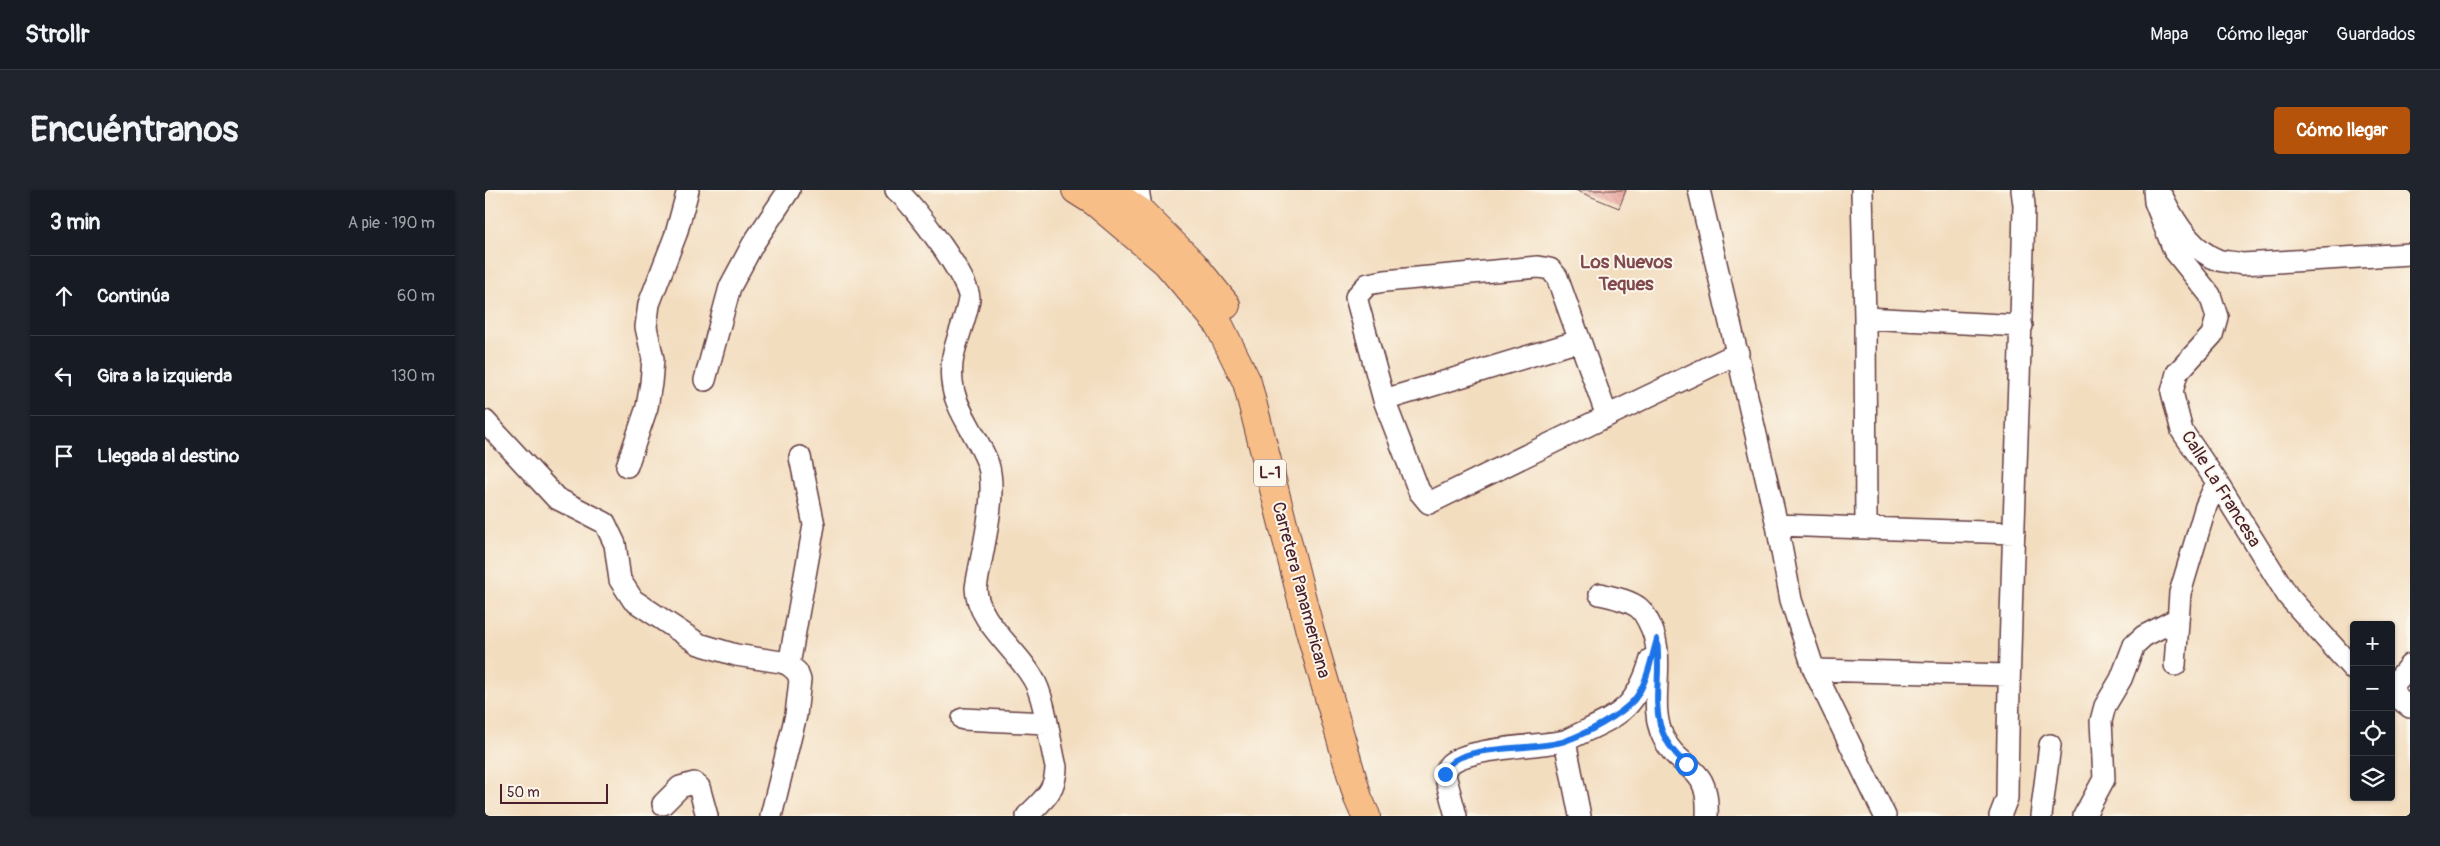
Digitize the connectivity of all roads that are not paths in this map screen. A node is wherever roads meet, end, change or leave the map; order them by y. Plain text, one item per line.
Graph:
1 (688, 190) edge
2 (789, 190) edge
3 (896, 190) edge
4 (1076, 190) edge
5 (1108, 190) edge
6 (1699, 190) edge
7 (1862, 190) edge
8 (2022, 190) edge
9 (2154, 190) edge
10 (2159, 190) edge
11 (1140, 201) edge
12 (2410, 254) edge
13 (1865, 318) junction
14 (2022, 326) junction
15 (1579, 341) junction
16 (1738, 353) junction
17 (705, 380) dead end
18 (1384, 400) junction
19 (1607, 416) junction
20 (485, 421) edge
21 (800, 457) dead end
22 (627, 466) dead end
23 (2217, 482) junction
24 (1777, 525) junction
25 (1866, 528) junction
26 (2014, 533) junction
27 (1600, 594) dead end
28 (2177, 619) junction
29 (1657, 639) junction
30 (2410, 664) edge
31 (789, 665) junction
32 (2175, 665) dead end
33 (2350, 666) edge
34 (1814, 670) junction
35 (2008, 675) junction
36 (2395, 685) edge
37 (2395, 694) edge
38 (2410, 707) edge
39 (963, 719) dead end
40 (1046, 723) junction
41 (1565, 741) junction
42 (2050, 745) dead end
43 (663, 804) dead end
44 (707, 816) edge
45 (771, 816) edge
46 (1027, 816) edge
47 (1366, 816) edge
48 (1380, 816) edge
49 (1456, 816) edge
50 (1580, 816) edge
51 (1707, 816) edge
52 (1885, 816) edge
53 (2000, 816) edge
54 (2041, 816) edge
55 (2084, 816) edge

1 - 22 street
2 - 17 street
3 - 40 street
4 - 47 main road, Carretera Panamericana / L-1
5 - 11 main road, Carretera Panamericana / L-1
6 - 16 street
7 - 13 street
8 - 14 street
9 - 23 street, Calle La Francesa
10 - 12 street
11 - 48 main road, Carretera Panamericana / L-1
13 - 14 street
13 - 25 street
14 - 26 street
15 - 18 street
15 - 18 street
15 - 19 street
16 - 19 street
16 - 24 street
18 - 19 street
20 - 31 street
21 - 31 street
23 - 28 street
23 - 33 street, Calle La Francesa
24 - 25 street
24 - 34 street
25 - 26 street
26 - 35 street
27 - 29 street
28 - 32 street
28 - 55 street
29 - 41 street
29 - 51 street
30 - 36 street
31 - 45 street
34 - 35 street
34 - 52 street
35 - 53 street
37 - 38 street
39 - 40 street
40 - 46 street
41 - 49 street
41 - 50 street
42 - 54 street
43 - 44 street

